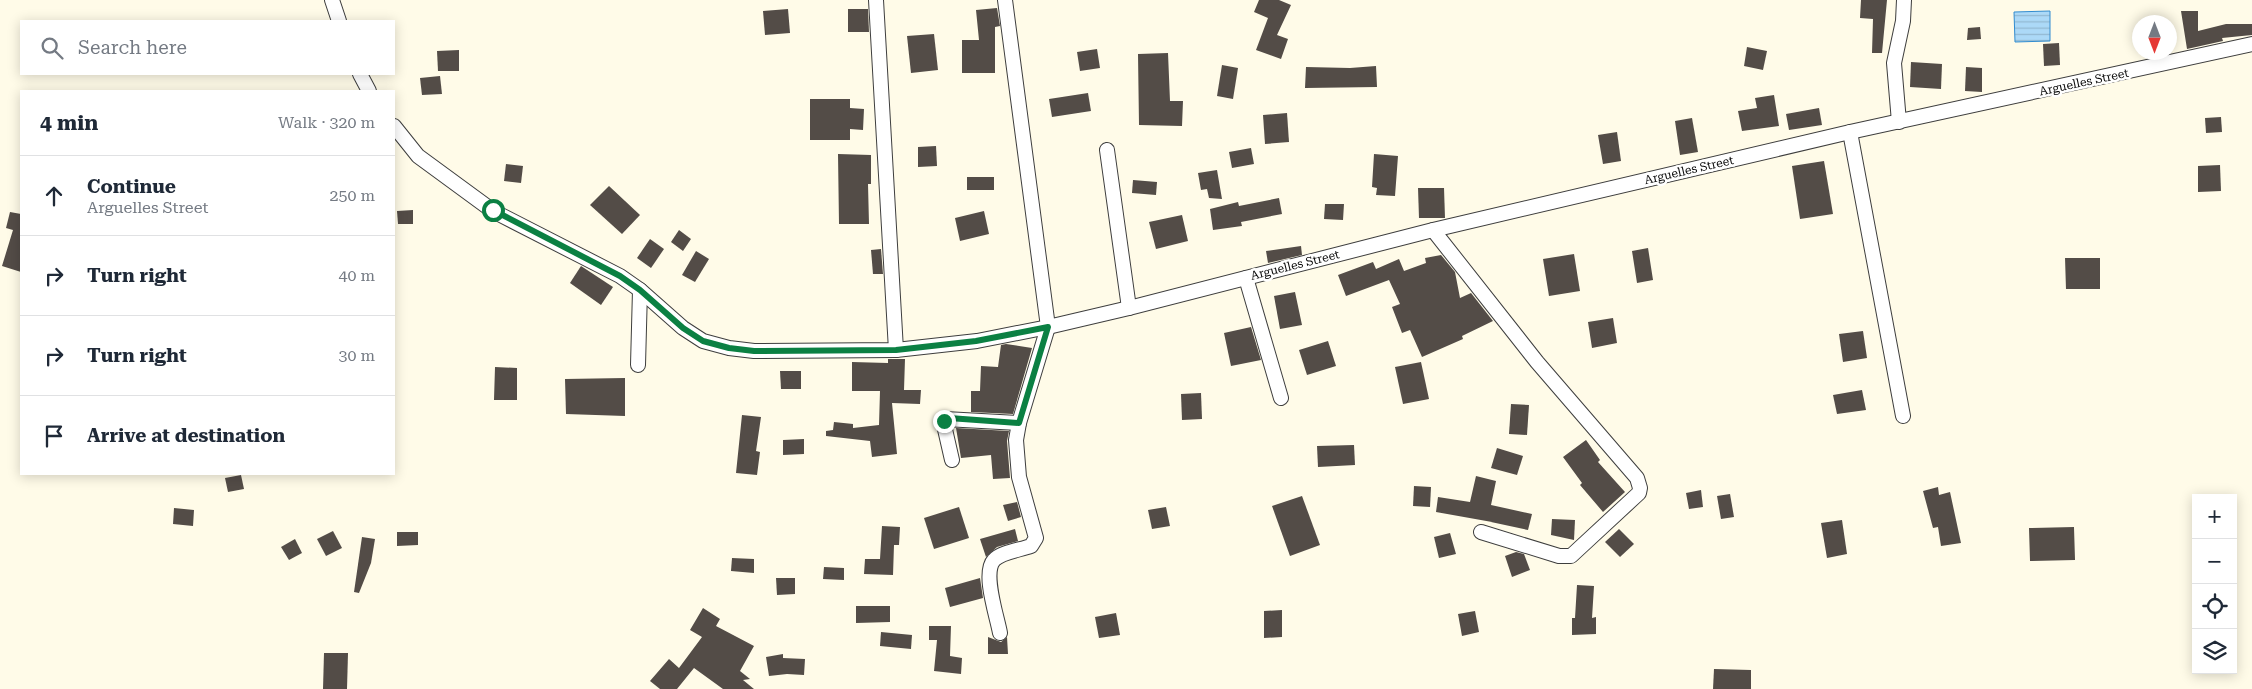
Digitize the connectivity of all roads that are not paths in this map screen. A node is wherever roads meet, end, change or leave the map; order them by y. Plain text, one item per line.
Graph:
1 (332, 0) edge
2 (876, 0) edge
3 (1006, 0) edge
4 (1904, 0) edge
5 (339, 20) edge
6 (2252, 44) edge
7 (360, 75) edge
8 (368, 90) edge
9 (1899, 122) junction
10 (395, 127) edge
11 (1850, 132) junction
12 (1107, 150) dead end
13 (1433, 230) junction
14 (1246, 278) junction
15 (640, 290) junction
16 (1129, 308) junction
17 (1048, 327) junction
18 (896, 350) junction
19 (638, 365) dead end
20 (1281, 398) dead end
21 (1903, 416) dead end
22 (1019, 423) junction
23 (952, 460) dead end
24 (1481, 532) dead end
25 (1000, 633) dead end

1 - 5 street
2 - 18 street
3 - 17 street
4 - 9 street
6 - 9 street, Arguelles Street
7 - 8 street
9 - 11 street, Arguelles Street
10 - 15 street, Arguelles Street
11 - 13 street, Arguelles Street
11 - 21 street
12 - 16 street
13 - 14 street, Arguelles Street
13 - 24 street
14 - 16 street, Arguelles Street
14 - 20 street
15 - 18 street, Arguelles Street
15 - 19 street
16 - 17 street, Arguelles Street
17 - 18 street, Arguelles Street
17 - 22 street
22 - 23 street
22 - 25 street

